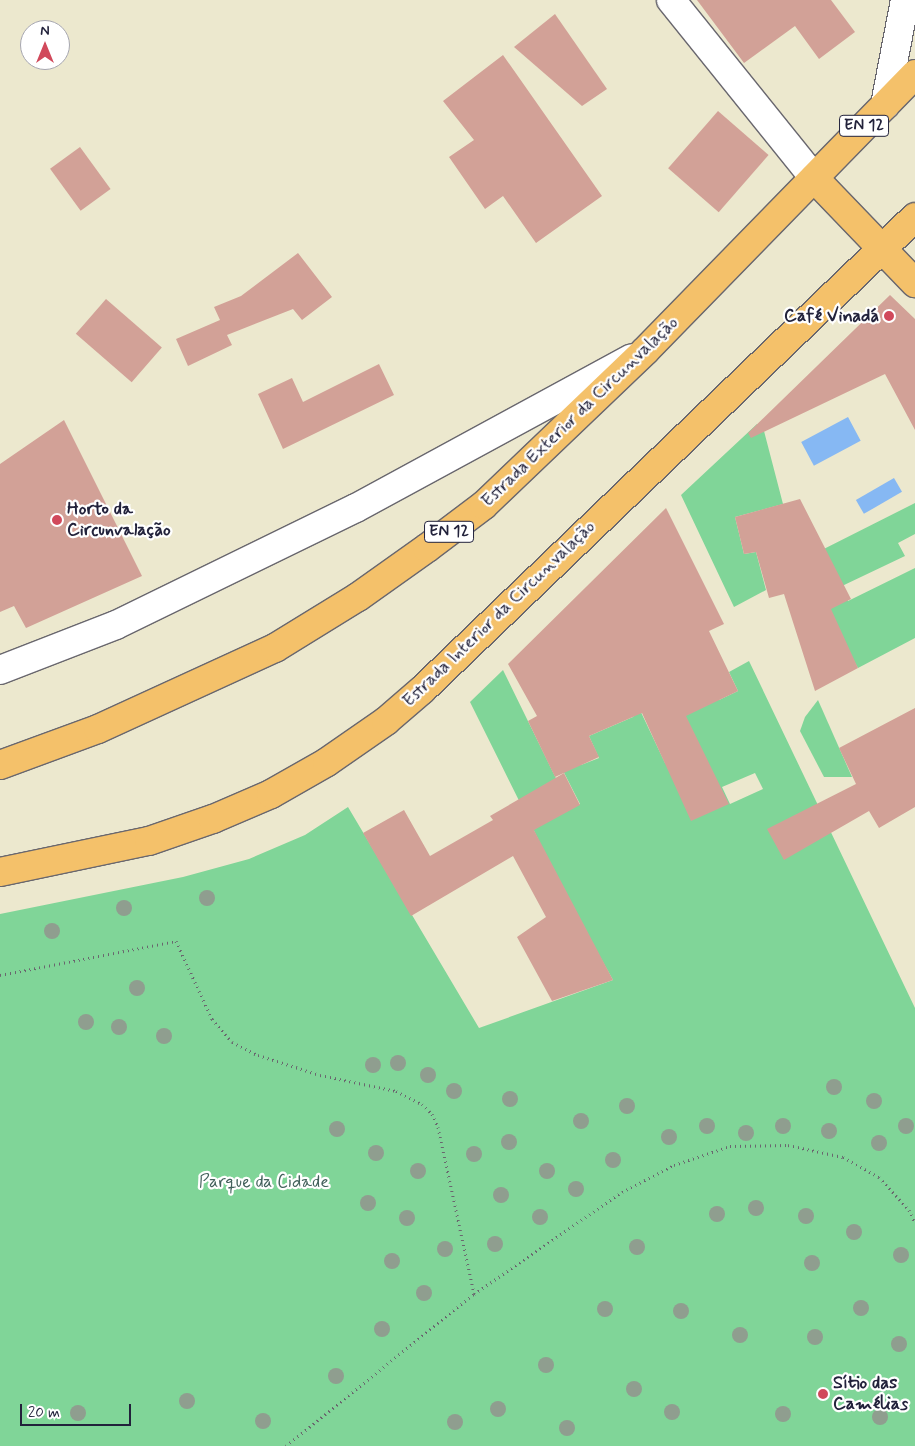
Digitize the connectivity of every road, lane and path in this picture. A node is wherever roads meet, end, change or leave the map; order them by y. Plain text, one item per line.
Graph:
1 (671, 0) edge
2 (904, 0) edge
3 (915, 74) edge
4 (885, 105) junction
5 (814, 178) junction
6 (915, 216) edge
7 (881, 250) junction
8 (915, 283) edge
9 (645, 351) junction
10 (0, 670) edge
11 (0, 765) edge
12 (0, 872) edge
13 (0, 975) edge
14 (915, 1223) edge
15 (474, 1294) junction
16 (286, 1446) edge

1 - 5 street
2 - 4 street
3 - 4 main road, Estrada Exterior da Circunvalação / EN 12
4 - 5 main road, Estrada Exterior da Circunvalação / EN 12
5 - 7 main road
5 - 9 main road, Estrada Exterior da Circunvalação / EN 12
6 - 7 main road, Estrada Interior da Circunvalação
7 - 8 main road
7 - 12 main road, Estrada Interior da Circunvalação
9 - 10 street
9 - 11 main road, Estrada Exterior da Circunvalação / EN 12
13 - 15 path
14 - 15 path
15 - 16 path

